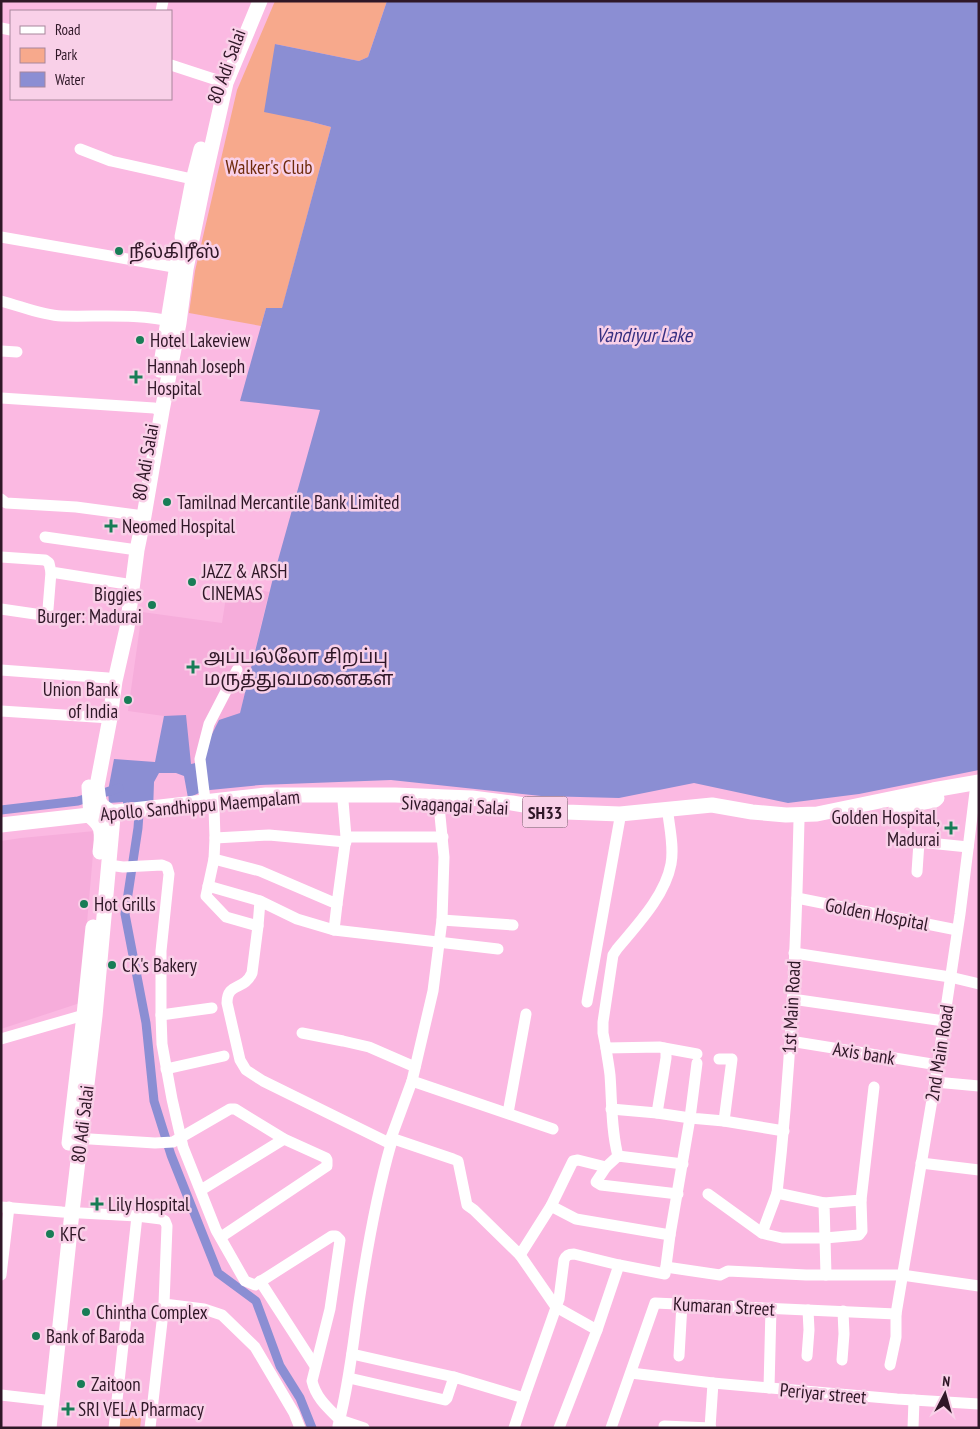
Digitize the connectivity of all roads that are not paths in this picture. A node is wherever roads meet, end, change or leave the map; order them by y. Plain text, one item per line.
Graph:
1 (250, 1) edge
2 (260, 1) edge
3 (172, 65) edge
4 (222, 82) junction
5 (80, 149) dead end
6 (198, 180) junction
7 (1, 237) edge
8 (181, 268) junction
9 (1, 301) edge
10 (174, 322) junction
11 (1, 351) edge
12 (16, 352) dead end
13 (1, 398) edge
14 (158, 410) junction
15 (1, 499) edge
16 (140, 515) junction
17 (45, 537) dead end
18 (134, 550) junction
19 (1, 557) edge
20 (51, 572) junction
21 (129, 584) junction
22 (1, 609) edge
23 (1, 670) edge
24 (236, 670) dead end
25 (111, 680) junction
26 (1, 711) edge
27 (106, 718) junction
28 (978, 788) edge
29 (936, 793) junction
30 (438, 798) junction
31 (343, 801) junction
32 (208, 804) junction
33 (106, 808) junction
34 (668, 814) junction
35 (620, 818) junction
36 (790, 818) junction
37 (1, 824) edge
38 (1, 831) edge
39 (443, 837) junction
40 (215, 838) junction
41 (346, 839) junction
42 (968, 847) junction
43 (214, 859) junction
44 (116, 866) junction
45 (917, 872) dead end
46 (208, 886) junction
47 (797, 898) junction
48 (260, 901) junction
49 (337, 904) junction
50 (442, 920) junction
51 (513, 925) dead end
52 (258, 926) junction
53 (334, 930) junction
54 (957, 930) junction
55 (439, 942) junction
56 (498, 949) dead end
57 (794, 953) junction
58 (950, 978) junction
59 (979, 984) edge
60 (792, 999) junction
61 (587, 1002) dead end
62 (212, 1008) dead end
63 (526, 1014) dead end
64 (90, 1015) junction
65 (161, 1015) junction
66 (944, 1021) junction
67 (302, 1033) dead end
68 (1, 1039) edge
69 (790, 1041) junction
70 (606, 1048) junction
71 (664, 1048) junction
72 (224, 1056) dead end
73 (719, 1059) dead end
74 (938, 1065) junction
75 (415, 1068) junction
76 (166, 1069) junction
77 (412, 1081) junction
78 (935, 1082) junction
79 (979, 1086) edge
80 (874, 1087) dead end
81 (612, 1109) junction
82 (508, 1113) junction
83 (657, 1113) junction
84 (690, 1118) junction
85 (724, 1121) junction
86 (553, 1129) dead end
87 (784, 1131) junction
88 (75, 1138) junction
89 (284, 1138) junction
90 (176, 1140) junction
91 (391, 1141) junction
92 (618, 1156) junction
93 (921, 1163) junction
94 (682, 1164) junction
95 (606, 1167) junction
96 (979, 1170) edge
97 (201, 1190) junction
98 (777, 1193) junction
99 (678, 1194) junction
100 (708, 1194) dead end
101 (860, 1200) junction
102 (824, 1203) junction
103 (550, 1206) junction
104 (5, 1207) edge
105 (67, 1212) junction
106 (136, 1216) junction
107 (762, 1233) junction
108 (670, 1235) junction
109 (221, 1237) junction
110 (825, 1238) junction
111 (520, 1255) junction
112 (620, 1265) junction
113 (666, 1267) junction
114 (1, 1275) edge
115 (826, 1275) junction
116 (902, 1275) junction
117 (260, 1281) junction
118 (979, 1286) edge
119 (164, 1304) junction
120 (682, 1304) junction
121 (556, 1307) junction
122 (771, 1308) junction
123 (808, 1310) junction
124 (843, 1312) junction
125 (896, 1314) junction
126 (597, 1330) junction
127 (352, 1354) junction
128 (679, 1356) dead end
129 (807, 1356) dead end
130 (842, 1360) dead end
131 (316, 1366) junction
132 (890, 1366) dead end
133 (631, 1372) junction
134 (454, 1377) junction
135 (349, 1378) junction
136 (713, 1383) junction
137 (769, 1388) junction
138 (1, 1395) edge
139 (524, 1398) junction
140 (45, 1400) junction
141 (914, 1400) junction
142 (979, 1404) edge
143 (339, 1424) edge
144 (41, 1428) edge
145 (49, 1428) edge
146 (114, 1428) edge
147 (150, 1428) edge
148 (300, 1428) edge
149 (364, 1428) edge
150 (514, 1428) edge
151 (560, 1428) edge
152 (611, 1428) edge
153 (664, 1428) edge
154 (710, 1428) edge
155 (913, 1428) edge

1 - 4 main road, 80 Adi Salai
2 - 4 main road, 80 Adi Salai
3 - 4 street
4 - 6 main road, 80 Adi Salai
5 - 6 street
6 - 8 main road, 80 Adi Salai
7 - 8 street
8 - 10 main road, 80 Adi Salai
9 - 10 street
10 - 14 main road, 80 Adi Salai
11 - 12 street
13 - 14 street
14 - 16 main road, 80 Adi Salai
15 - 16 street
16 - 18 main road, 80 Adi Salai
17 - 18 street
18 - 21 main road, 80 Adi Salai
19 - 20 street
20 - 21 street
20 - 22 street
21 - 25 main road, 80 Adi Salai
23 - 25 street
24 - 32 street
25 - 27 main road, 80 Adi Salai
26 - 27 street
27 - 33 main road, 80 Adi Salai
28 - 29 main road, Sivagangai Salai / SH33
28 - 42 street, 2nd Main Road
29 - 30 main road, Sivagangai Salai / SH33
29 - 36 main road, Sivagangai Salai / SH33
30 - 31 main road, Sivagangai Salai / SH33
30 - 32 main road, Sivagangai Salai / SH33
30 - 35 main road, Sivagangai Salai / SH33
30 - 39 street
31 - 32 main road, Sivagangai Salai / SH33
31 - 41 street
32 - 33 main road, Sivagangai Salai / SH33
32 - 40 street
33 - 37 main road, Sivagangai Salai
33 - 38 main road, Sivagangai Salai
33 - 44 main road, 80 Adi Salai
33 - 64 main road, 80 Adi Salai
34 - 35 main road, Sivagangai Salai / SH33
34 - 36 main road, Sivagangai Salai / SH33
34 - 70 street
35 - 61 street
36 - 37 main road, Apollo Sandhippu Maempalam
36 - 38 main road, Apollo Sandhippu Maempalam
36 - 47 street, 1st Main Road
39 - 41 street
39 - 50 street
40 - 41 street
40 - 43 street
41 - 49 street
42 - 45 street
42 - 54 street, 2nd Main Road
43 - 46 street
43 - 49 street
44 - 64 main road, 80 Adi Salai
44 - 65 street
46 - 48 street
46 - 52 street
47 - 54 street, Golden Hospital
47 - 57 street, 1st Main Road
48 - 52 street
48 - 53 street
49 - 53 street
50 - 51 street
50 - 55 street
52 - 91 street
53 - 55 street
54 - 58 street, 2nd Main Road
55 - 56 street
55 - 75 street
57 - 58 street
57 - 60 street, 1st Main Road
58 - 59 street
58 - 66 street, 2nd Main Road
60 - 66 street
60 - 69 street, 1st Main Road
62 - 65 street
63 - 82 street
64 - 68 street
64 - 88 main road, 80 Adi Salai
65 - 76 street
66 - 74 street, 2nd Main Road
67 - 75 street
69 - 74 street, Axis bank
69 - 87 street, 1st Main Road
70 - 71 street
70 - 81 street
71 - 83 street
71 - 84 street
72 - 76 street
73 - 85 street
74 - 78 street, 2nd Main Road
75 - 77 street
76 - 90 street
77 - 82 street
77 - 91 street
78 - 79 street
78 - 93 street, 2nd Main Road
80 - 101 street
81 - 83 street
81 - 92 street
82 - 86 street
83 - 84 street
84 - 85 street
84 - 94 street
85 - 87 street
87 - 98 street, 1st Main Road
88 - 90 street
88 - 105 main road, 80 Adi Salai
89 - 90 street
89 - 97 street
89 - 109 street
90 - 97 street
91 - 111 street
91 - 127 street
92 - 94 street
92 - 95 street
93 - 96 street
93 - 116 street, 2nd Main Road
94 - 99 street
95 - 99 street
95 - 103 street
97 - 109 street
98 - 102 street
98 - 107 street, 1st Main Road
99 - 108 street
100 - 107 street
101 - 102 street
101 - 110 street
102 - 110 street
103 - 108 street
103 - 111 street
104 - 105 street
104 - 114 street
105 - 106 street
105 - 140 main road, 80 Adi Salai
105 - 145 main road, 80 Adi Salai
106 - 119 street
106 - 146 street
107 - 110 street
108 - 113 street
109 - 117 street
110 - 115 street
111 - 121 street
112 - 113 street
112 - 121 street
112 - 126 street
113 - 115 street
115 - 116 street
116 - 118 street
116 - 125 street, 2nd Main Road
117 - 131 street
117 - 131 street
119 - 147 street
119 - 148 street
120 - 122 street, Kumaran Street
120 - 128 street
120 - 133 street, Kumaran Street
121 - 126 street
121 - 139 street
122 - 123 street, Kumaran Street
122 - 137 street
123 - 124 street, Kumaran Street
123 - 129 street
124 - 125 street, Kumaran Street
124 - 130 street
125 - 132 street, 2nd Main Road
126 - 151 street
127 - 134 street
127 - 135 street
131 - 143 street
133 - 136 street
133 - 152 street, Kumaran Street
134 - 135 street
134 - 139 street
135 - 143 street
136 - 137 street, Periyar street
136 - 154 street
137 - 141 street, Periyar street
138 - 140 street
139 - 150 street
140 - 144 main road, 80 Adi Salai
141 - 142 street, Periyar street
141 - 155 street
143 - 149 street
153 - 154 street

